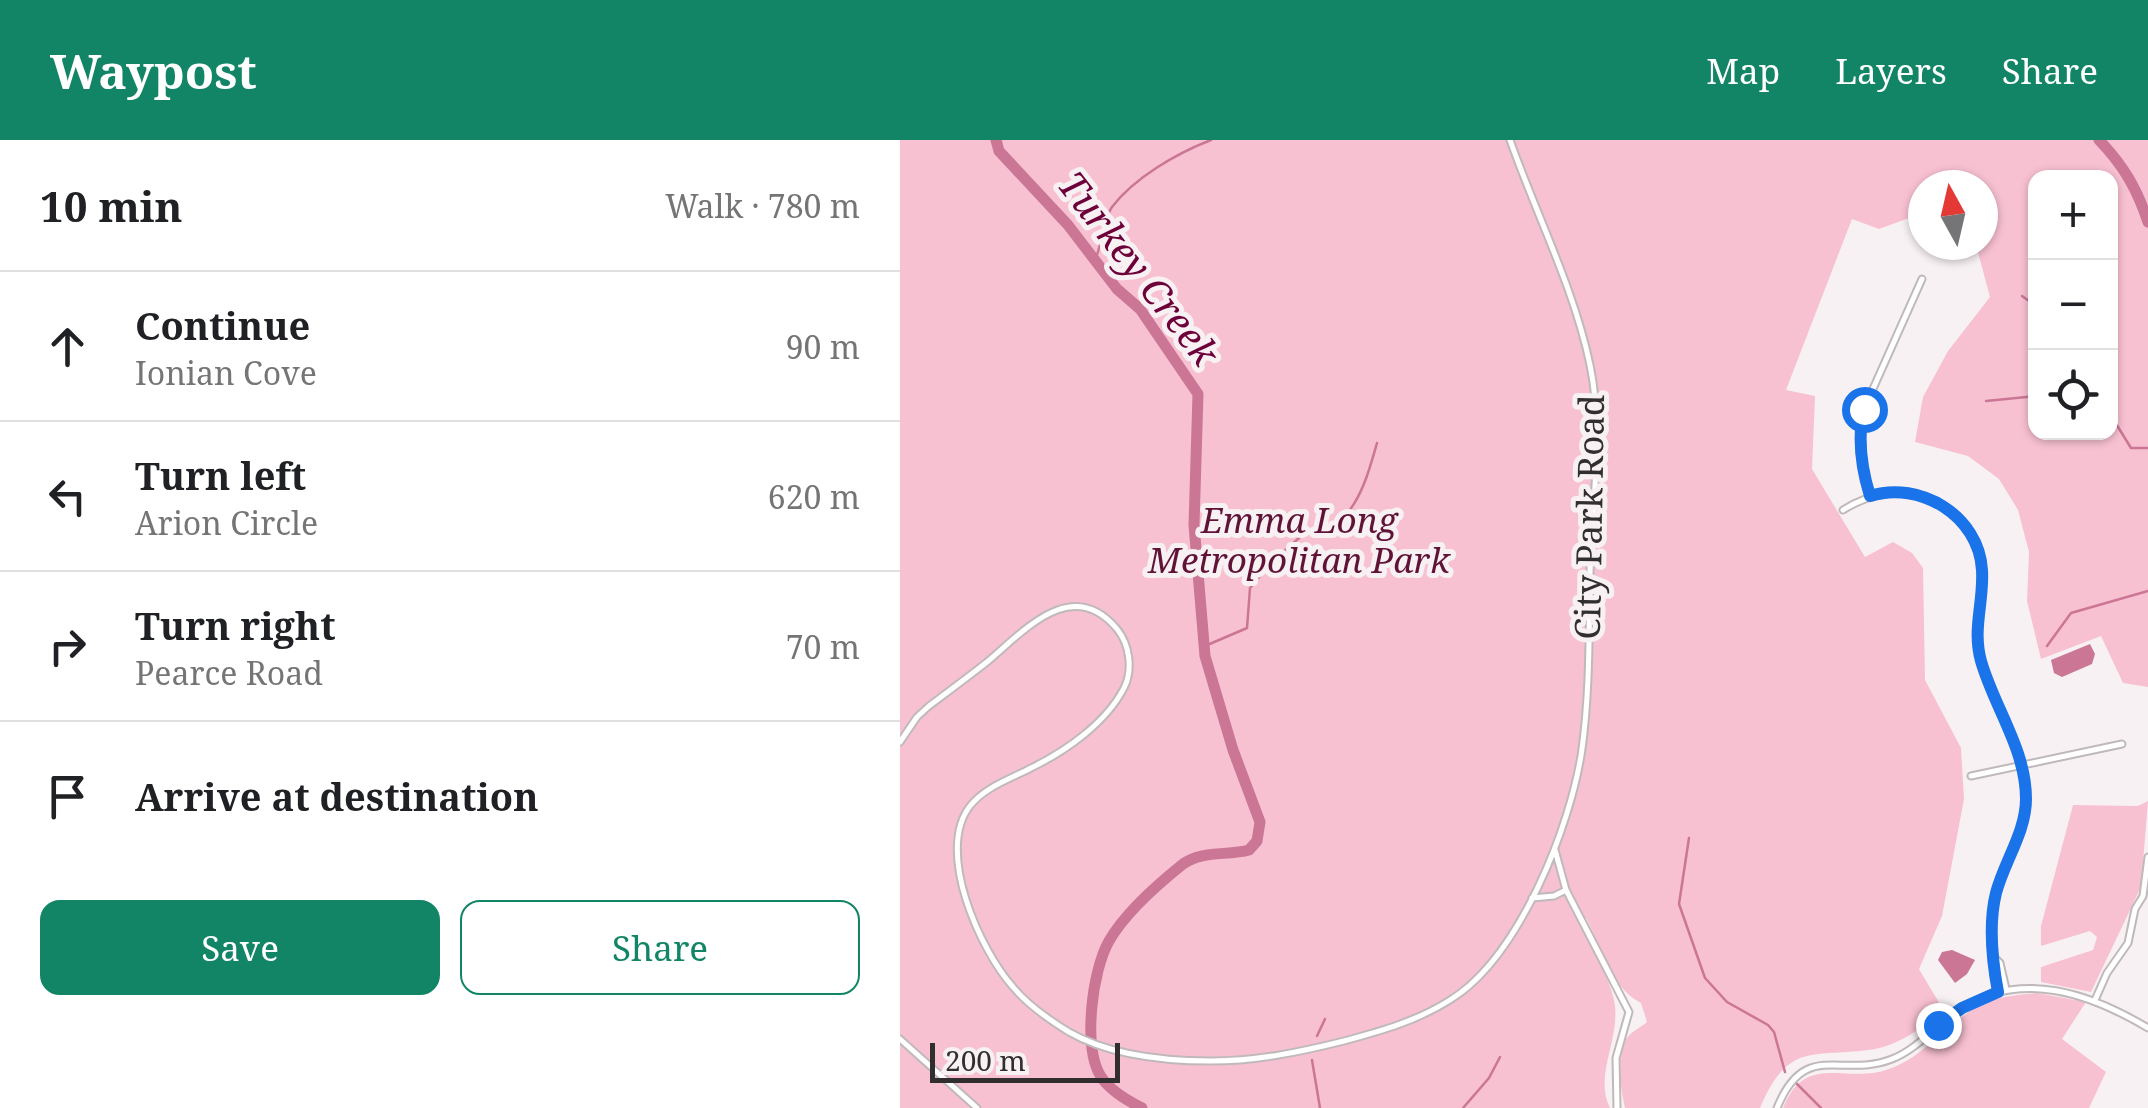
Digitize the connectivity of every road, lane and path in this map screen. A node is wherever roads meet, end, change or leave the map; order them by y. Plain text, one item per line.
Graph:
1 (1510, 140) edge
2 (1922, 279) dead end
3 (1870, 496) junction
4 (1843, 510) dead end
5 (900, 742) edge
6 (2122, 744) dead end
7 (2020, 766) junction
8 (1971, 776) dead end
9 (1555, 847) junction
10 (2148, 857) edge
11 (1566, 890) junction
12 (1532, 898) junction
13 (1995, 958) junction
14 (2006, 990) junction
15 (1998, 992) junction
16 (2095, 1000) junction
17 (2148, 1028) edge
18 (900, 1038) edge
19 (976, 1108) edge
20 (1617, 1108) edge
21 (1777, 1108) edge

1 - 9 street, City Park Road
2 - 3 street
3 - 4 street
3 - 7 street
5 - 12 street, City Park Road
6 - 7 street
7 - 8 street
7 - 13 street
9 - 11 street
9 - 12 street, City Park Road
10 - 16 street
11 - 12 street
11 - 20 street
13 - 14 street
13 - 15 street
14 - 15 street
14 - 16 street
15 - 21 street
16 - 17 street
18 - 19 street

